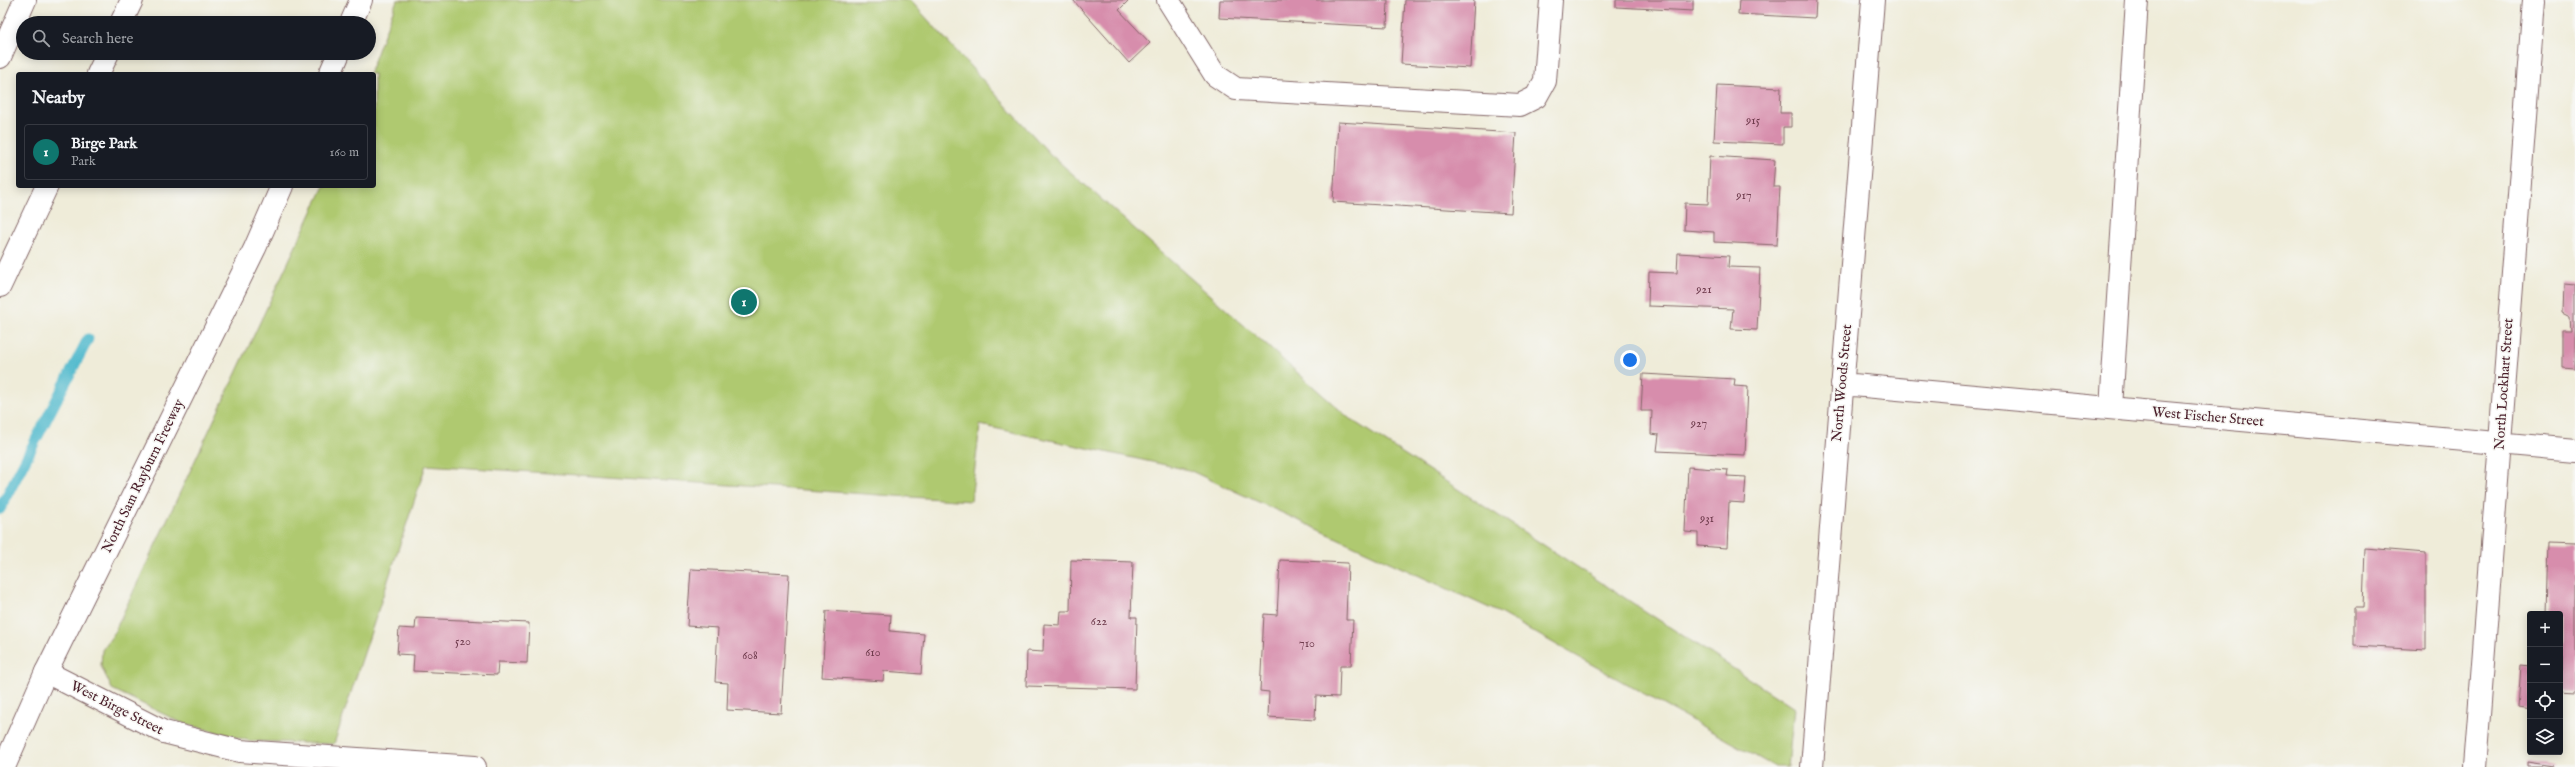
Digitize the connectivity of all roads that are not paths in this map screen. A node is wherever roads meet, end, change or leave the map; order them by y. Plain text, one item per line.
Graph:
1 (25, 0) edge
2 (132, 0) edge
3 (361, 0) edge
4 (1168, 0) edge
5 (1551, 0) edge
6 (1873, 0) edge
7 (2137, 0) edge
8 (2534, 0) edge
9 (18, 16) edge
10 (124, 16) edge
11 (354, 16) edge
12 (16, 21) edge
13 (0, 57) edge
14 (105, 60) edge
15 (335, 60) edge
16 (99, 72) edge
17 (331, 72) edge
18 (46, 188) edge
19 (281, 188) edge
20 (0, 286) edge
21 (1842, 384) junction
22 (2111, 408) junction
23 (2500, 443) junction
24 (2575, 450) edge
25 (46, 672) junction
26 (4, 767) edge
27 (475, 767) edge
28 (1812, 767) edge
29 (2475, 767) edge

1 - 9 main road
2 - 10 main road
3 - 11 main road
4 - 5 main road
6 - 21 main road, North Woods Street
7 - 22 main road
8 - 23 main road, North Lockhart Street
12 - 13 main road
14 - 16 main road
15 - 17 main road
18 - 20 main road
19 - 25 main road, North Sam Rayburn Freeway
21 - 22 main road, West Fischer Street
21 - 28 main road, North Woods Street
22 - 23 main road, West Fischer Street
23 - 24 main road, West Fischer Street
23 - 29 main road, North Lockhart Street
25 - 26 main road, North Sam Rayburn Freeway
25 - 27 main road, West Birge Street

